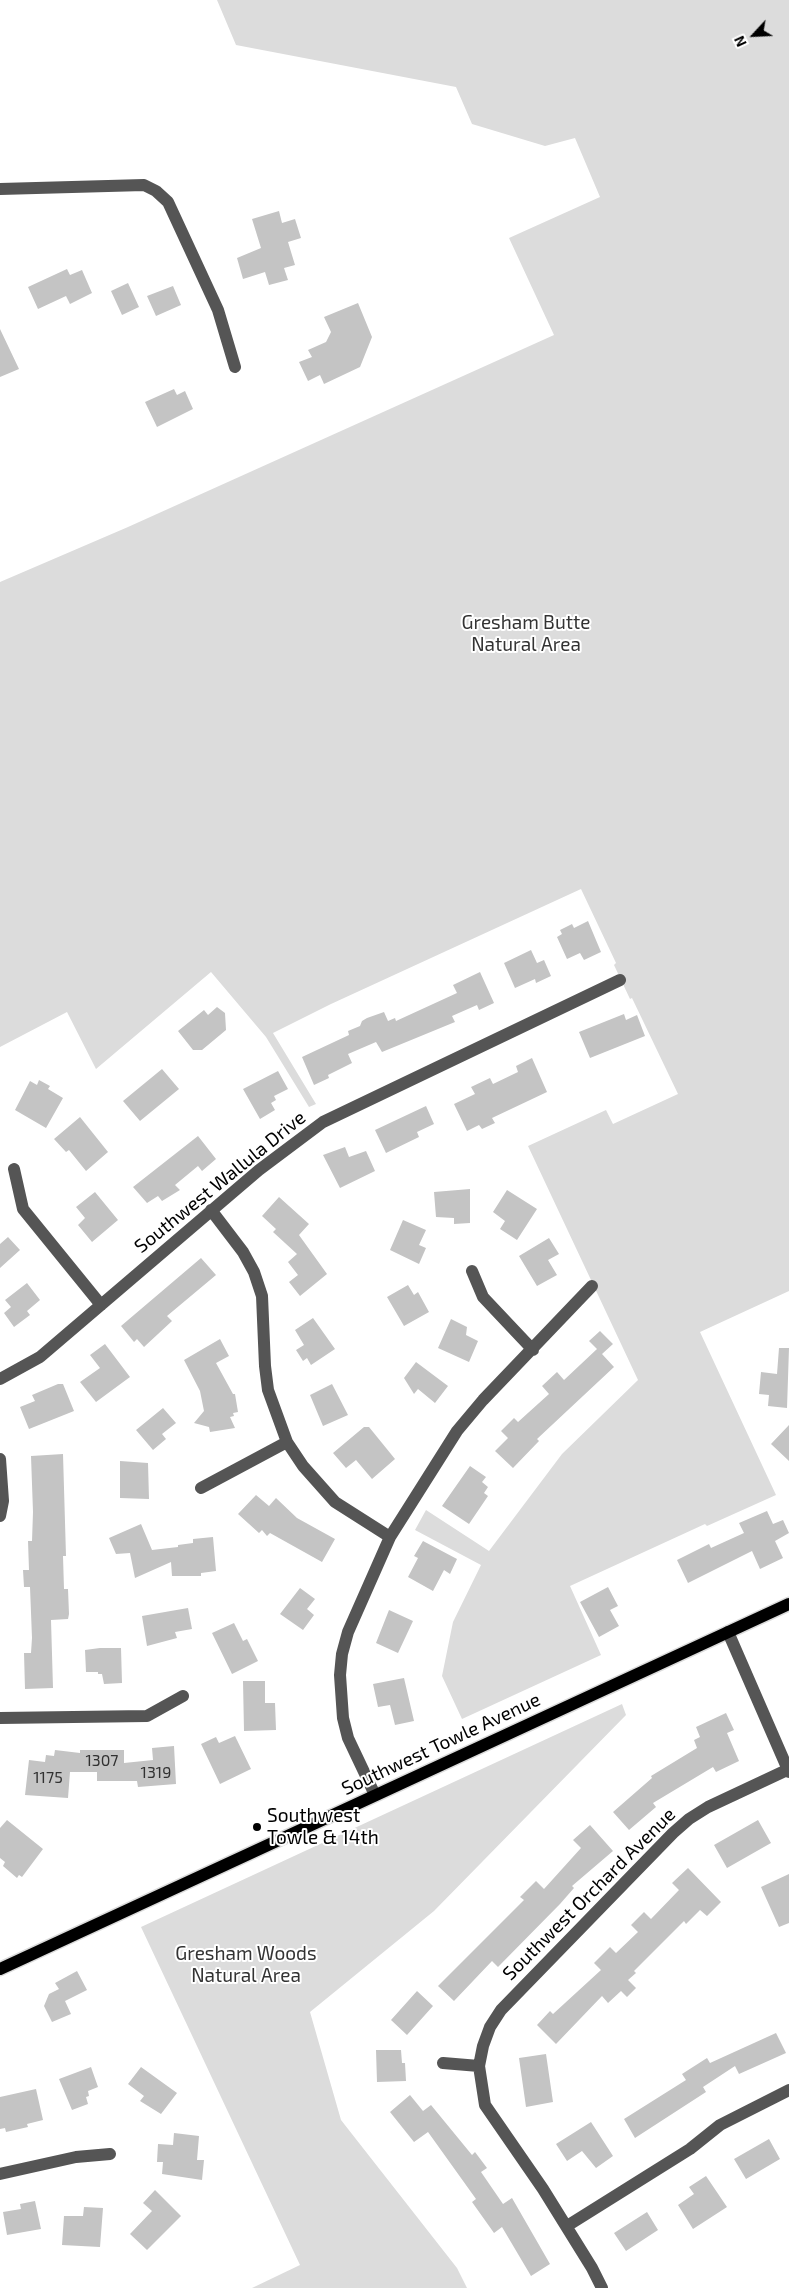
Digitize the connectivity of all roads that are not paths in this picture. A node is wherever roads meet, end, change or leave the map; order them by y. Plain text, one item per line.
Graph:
1 (0, 189) edge
2 (235, 367) dead end
3 (620, 980) dead end
4 (14, 1169) dead end
5 (211, 1210) junction
6 (472, 1271) dead end
7 (592, 1286) dead end
8 (101, 1305) junction
9 (533, 1350) junction
10 (0, 1379) edge
11 (287, 1442) junction
12 (0, 1459) edge
13 (201, 1488) dead end
14 (0, 1516) edge
15 (390, 1537) junction
16 (789, 1604) edge
17 (728, 1632) junction
18 (183, 1696) dead end
19 (0, 1718) edge
20 (789, 1770) edge
21 (375, 1795) junction
22 (0, 1969) edge
23 (443, 2063) dead end
24 (479, 2066) junction
25 (789, 2090) edge
26 (110, 2154) dead end
27 (0, 2174) edge
28 (567, 2226) junction
29 (602, 2288) edge

1 - 2 street
3 - 5 street, Southwest Wallula Drive
4 - 8 street
5 - 8 street, Southwest Wallula Drive
5 - 11 street
6 - 9 street
7 - 9 street
8 - 10 street, Southwest Wallula Drive
9 - 15 street
11 - 13 street
11 - 15 street
12 - 14 street
15 - 21 street
16 - 17 main road, Southwest Towle Avenue
17 - 20 street
17 - 21 main road, Southwest Towle Avenue
18 - 19 street
20 - 24 street, Southwest Orchard Avenue
21 - 22 main road, Southwest Towle Avenue
23 - 24 street
24 - 28 street
25 - 28 street
26 - 27 street
28 - 29 street

